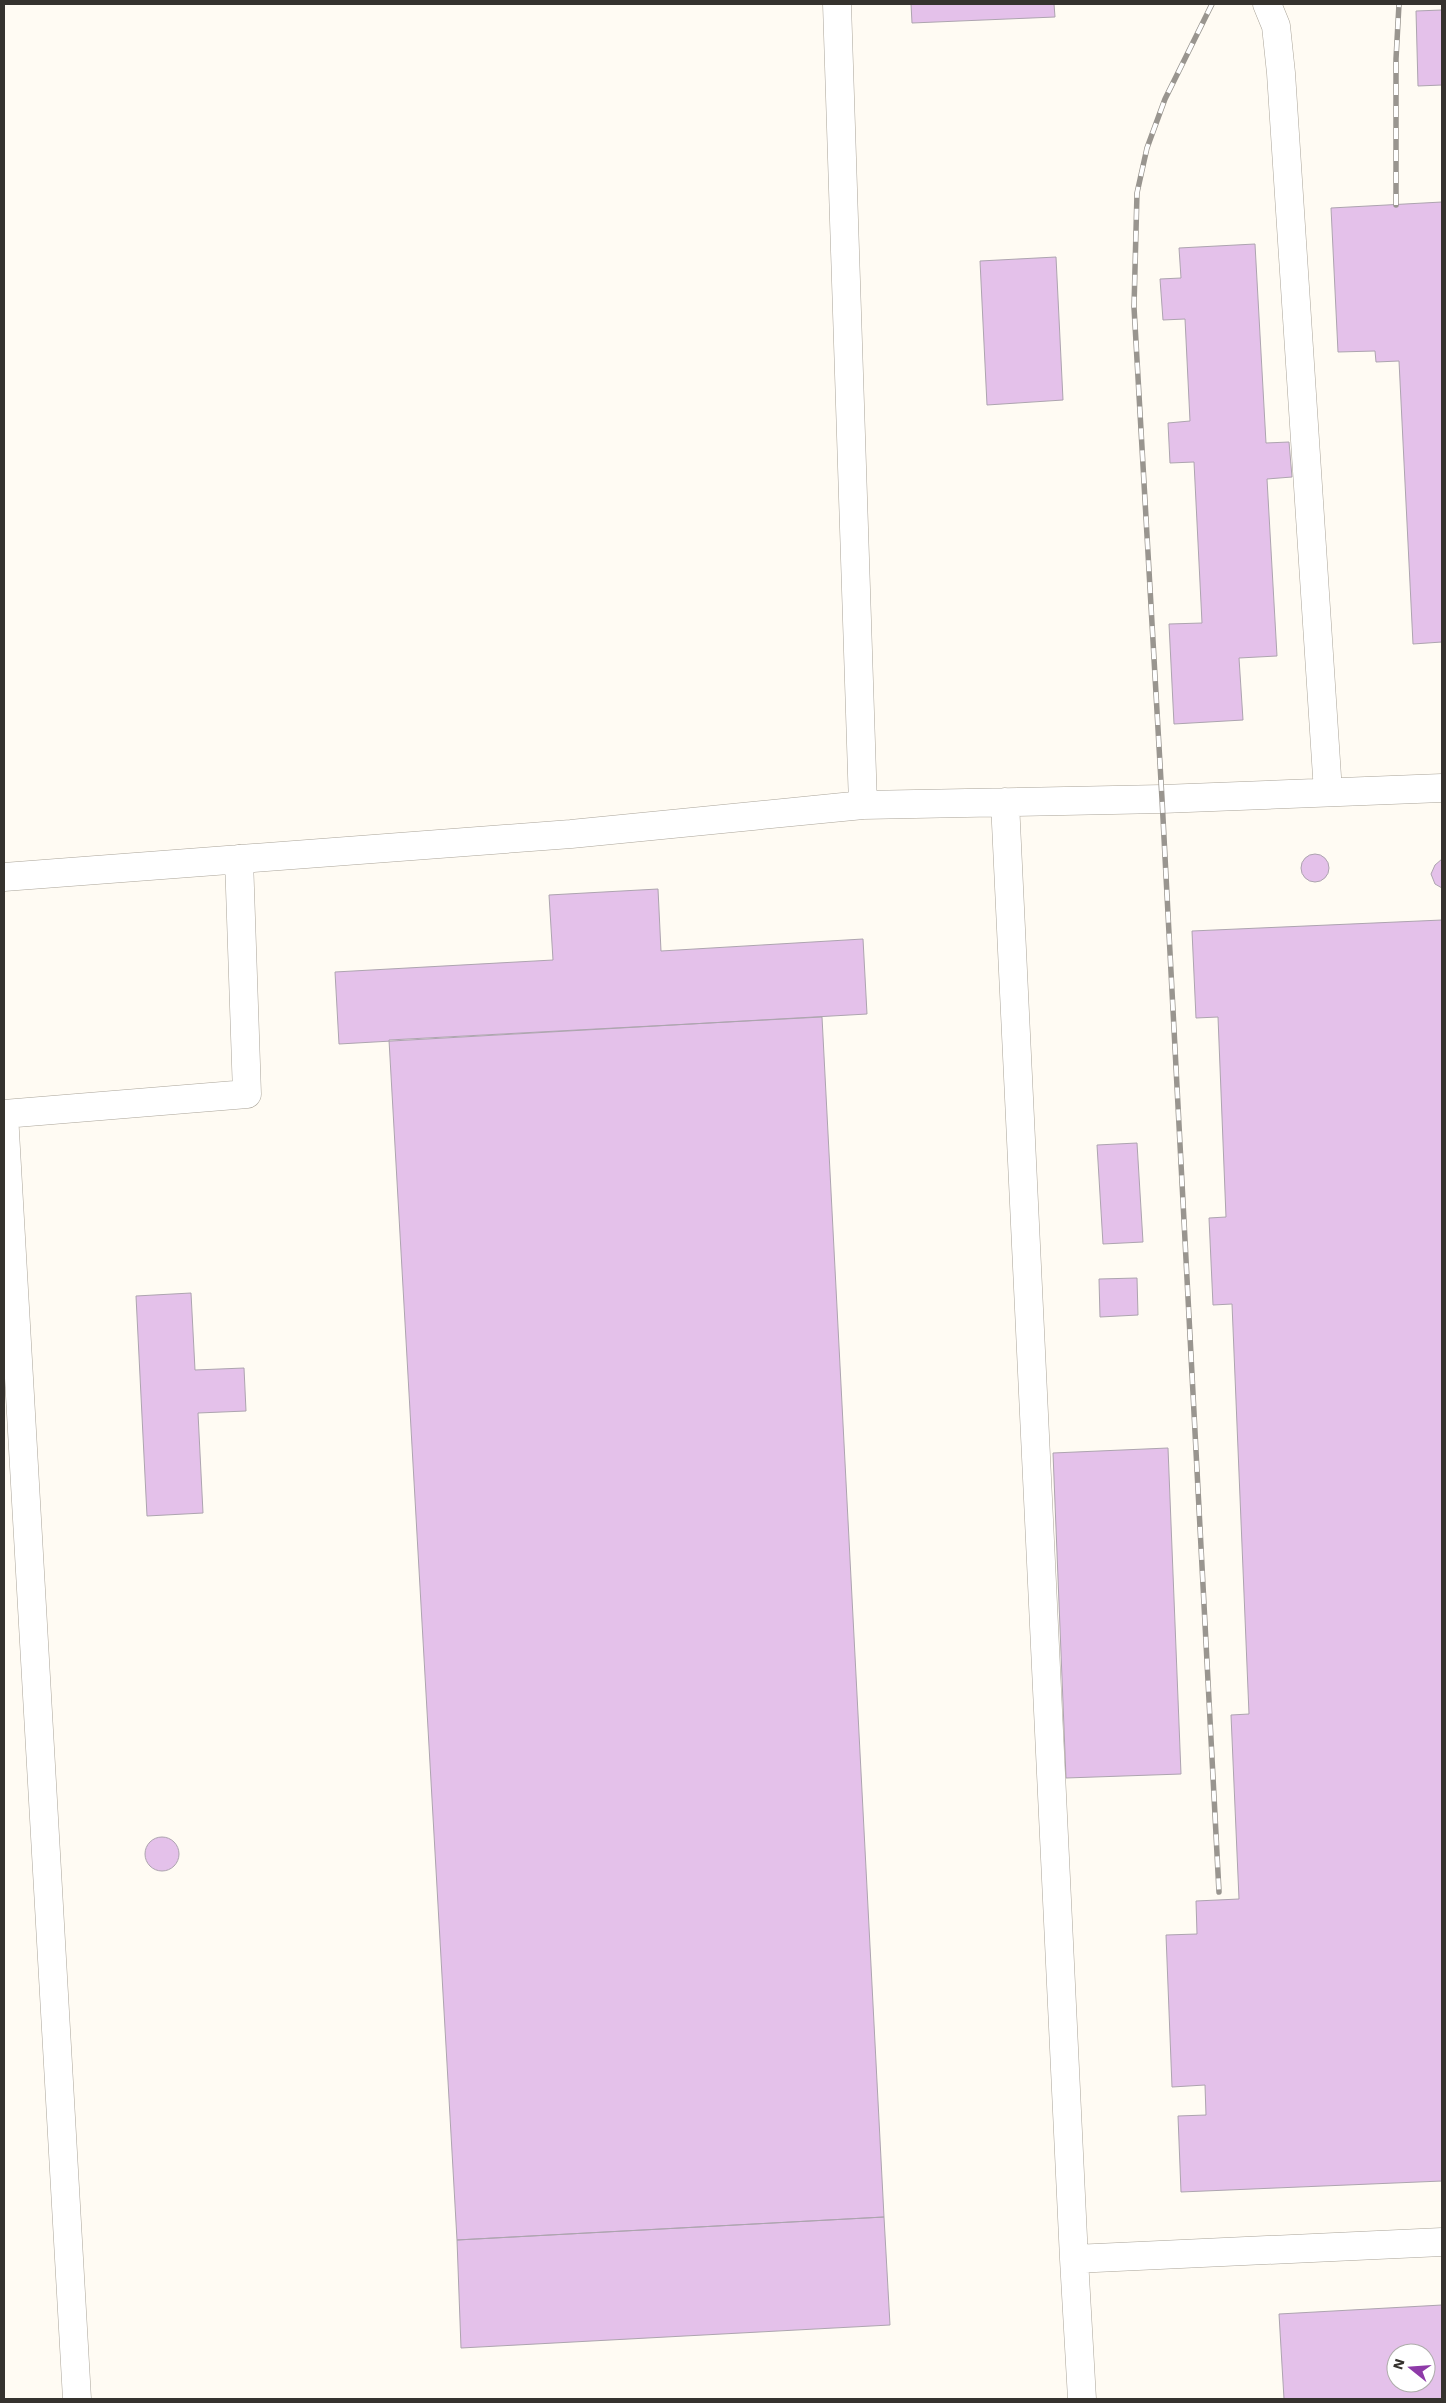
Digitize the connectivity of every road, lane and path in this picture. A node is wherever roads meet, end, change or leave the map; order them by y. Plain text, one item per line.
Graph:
1 (837, 4) edge
2 (1267, 4) edge
3 (1442, 788) edge
4 (1328, 792) junction
5 (1005, 802) junction
6 (863, 805) junction
7 (239, 859) junction
8 (4, 877) edge
9 (1442, 2242) edge
10 (1074, 2259) junction
11 (77, 2399) edge
12 (1082, 2399) edge

1 - 6 lane
2 - 4 lane
3 - 4 lane
4 - 5 lane
5 - 6 lane
5 - 10 lane
6 - 7 lane
7 - 8 lane
7 - 11 lane
9 - 10 lane
10 - 12 lane

